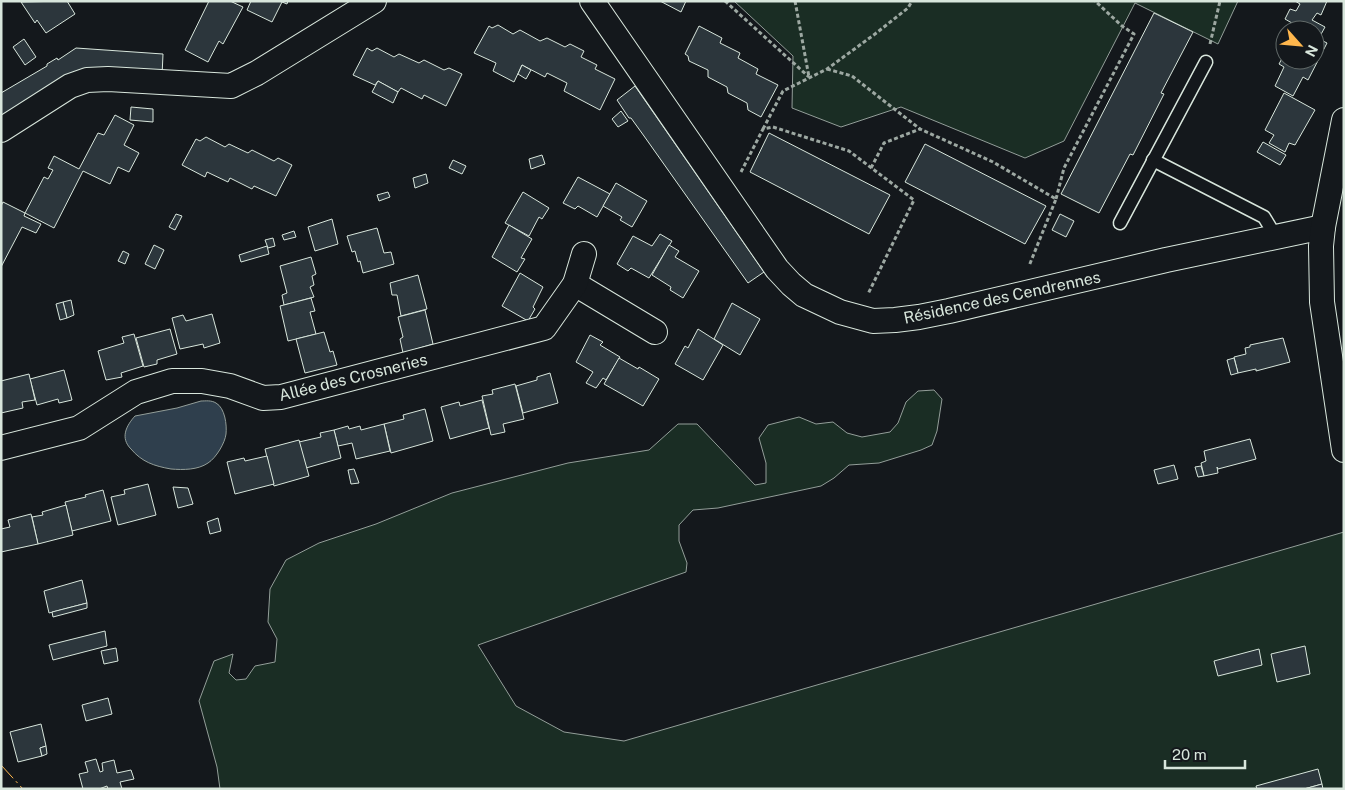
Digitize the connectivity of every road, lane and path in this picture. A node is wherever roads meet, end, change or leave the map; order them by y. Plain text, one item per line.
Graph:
1 (374, 1) edge
2 (592, 1) edge
3 (725, 1) edge
4 (795, 1) edge
5 (912, 1) edge
6 (1095, 1) edge
7 (1220, 1) edge
8 (1206, 62) joint
9 (827, 69) junction
10 (810, 77) junction
11 (1344, 120) edge
12 (762, 129) junction
13 (920, 129) junction
14 (1, 130) edge
15 (1154, 160) junction
16 (871, 168) junction
17 (728, 197) junction
18 (1056, 199) junction
19 (1120, 223) dead end
20 (1322, 236) junction
21 (1276, 237) junction
22 (584, 254) dead end
23 (575, 284) junction
24 (1025, 293) junction
25 (857, 318) junction
26 (654, 332) dead end
27 (1, 448) edge
28 (1344, 450) edge

1 - 14 street
2 - 17 street, Résidence des Cendrennes
3 - 10 path
4 - 10 path
5 - 9 path
6 - 18 path
7 - 8 path
8 - 15 lane
9 - 10 path
9 - 13 path
10 - 12 path
11 - 20 street
12 - 16 path
12 - 17 path
13 - 16 path
13 - 18 path
15 - 19 lane
15 - 21 lane
16 - 25 path
17 - 25 street, Résidence des Cendrennes
18 - 24 path
20 - 21 street, Résidence des Cendrennes
20 - 28 street
21 - 24 street, Résidence des Cendrennes
22 - 23 street, Allée des Crosneries
23 - 26 street
23 - 27 street, Allée des Crosneries
24 - 25 street, Résidence des Cendrennes

